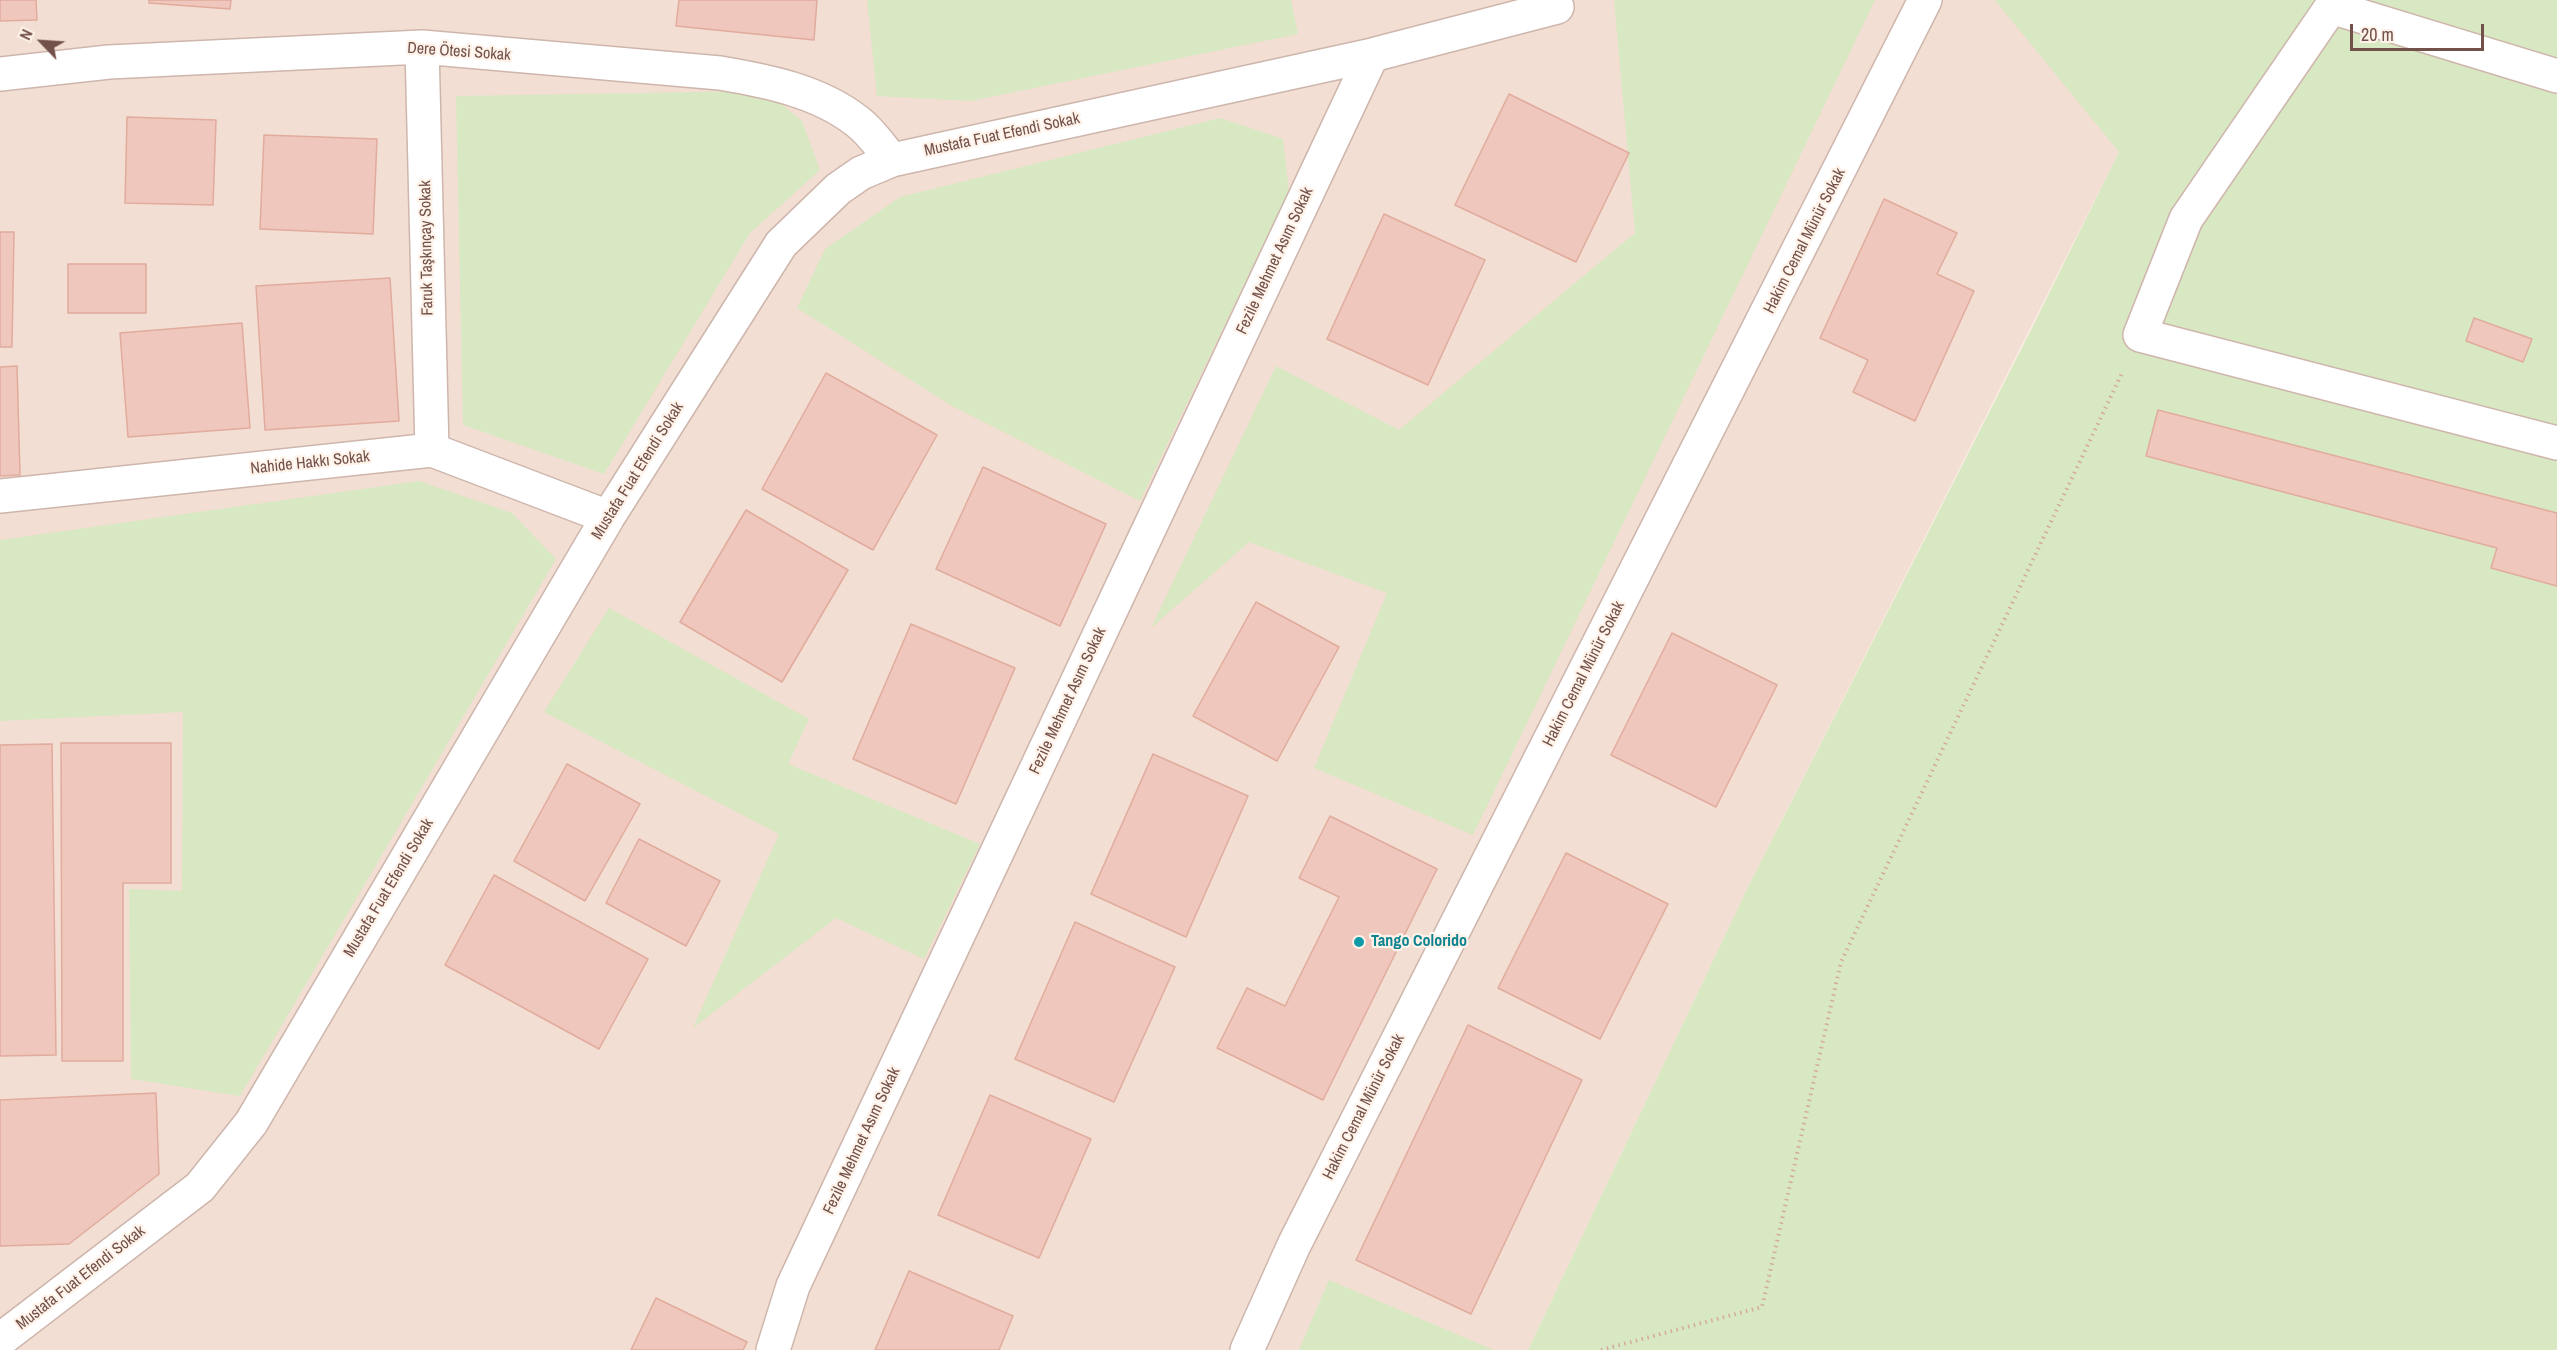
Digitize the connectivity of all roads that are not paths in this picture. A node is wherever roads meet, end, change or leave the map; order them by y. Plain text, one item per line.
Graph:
1 (1926, 0) edge
2 (2333, 3) edge
3 (1557, 7) dead end
4 (422, 47) junction
5 (1372, 55) junction
6 (0, 74) edge
7 (2557, 76) edge
8 (892, 160) junction
9 (2557, 442) edge
10 (432, 450) junction
11 (0, 496) edge
12 (608, 517) junction
13 (0, 1340) edge
14 (773, 1350) edge
15 (1247, 1350) edge

1 - 15 street, Hakim Cemal Münür Sokak
2 - 7 street
2 - 9 street
3 - 5 street, Mustafa Fuat Efendi Sokak
4 - 6 street, Dere Ötesi Sokak
4 - 8 street, Dere Ötesi Sokak
4 - 10 street, Faruk Taşkınçay Sokak
5 - 8 street, Mustafa Fuat Efendi Sokak
5 - 14 street, Fezile Mehmet Asım Sokak
8 - 12 street, Mustafa Fuat Efendi Sokak
10 - 11 street, Nahide Hakkı Sokak
10 - 12 street, Nahide Hakkı Sokak
12 - 13 street, Mustafa Fuat Efendi Sokak

